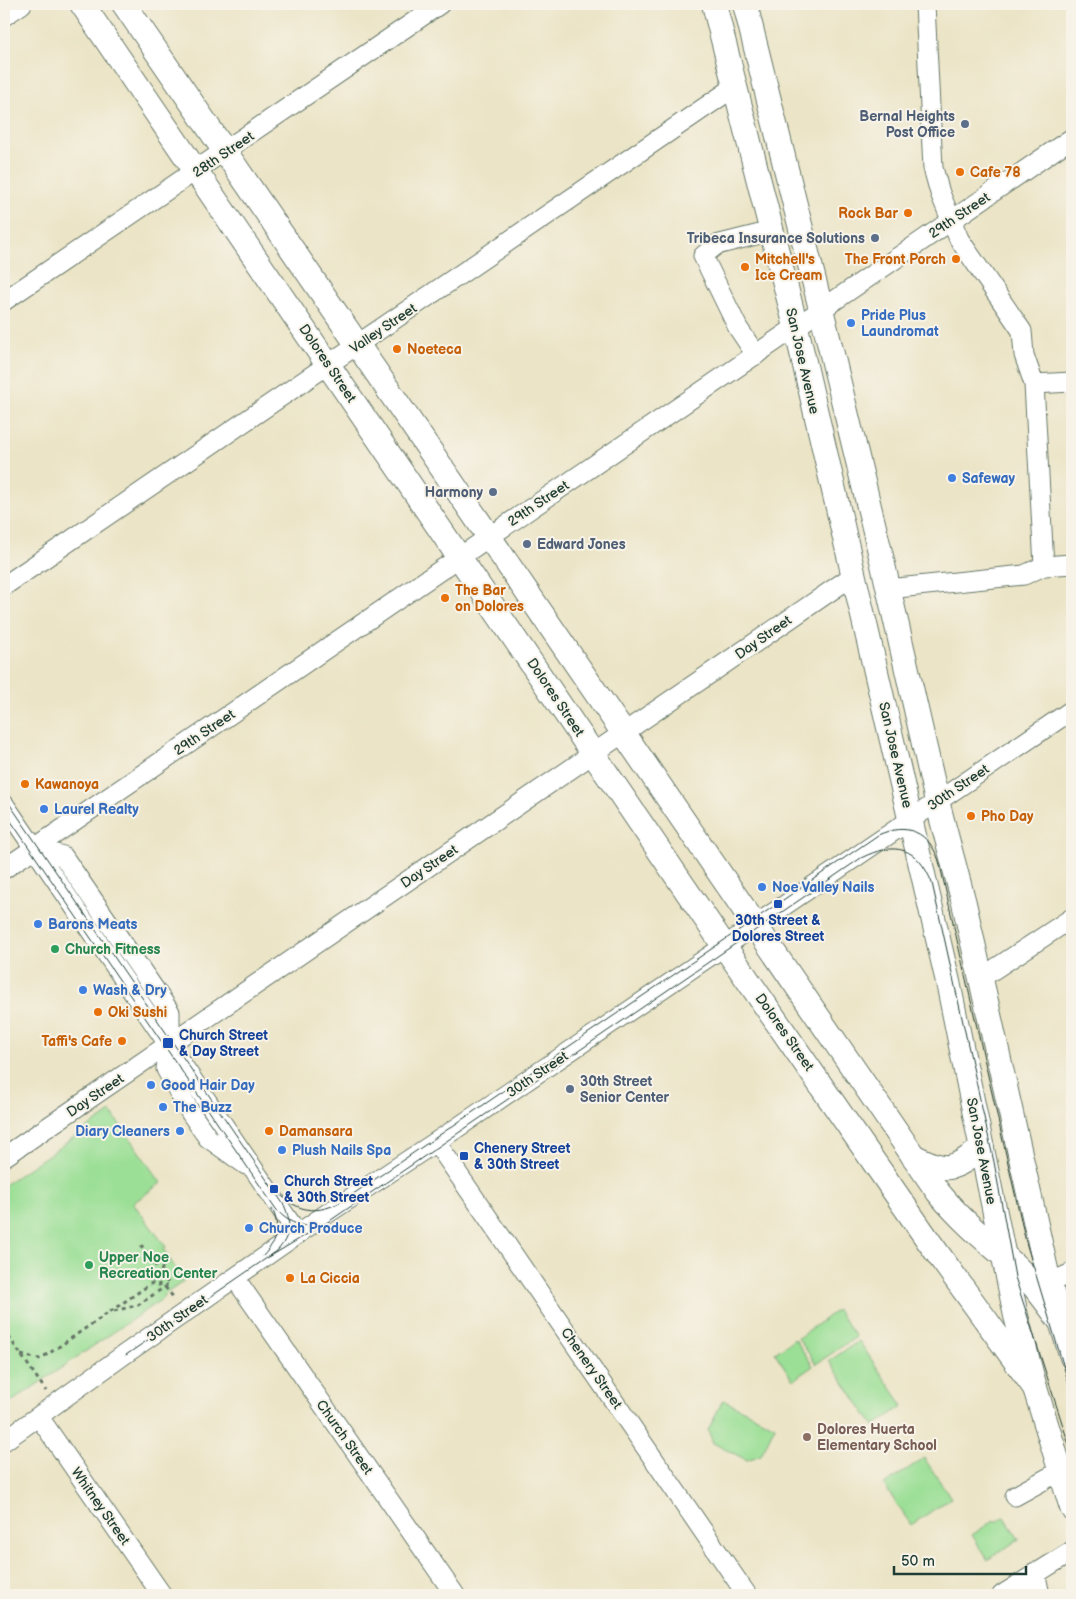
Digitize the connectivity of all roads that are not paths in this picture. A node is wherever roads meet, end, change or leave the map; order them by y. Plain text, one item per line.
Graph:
1 (22, 4) edge
2 (82, 4) edge
3 (124, 4) edge
4 (440, 4) edge
5 (714, 4) edge
6 (745, 4) edge
7 (925, 4) edge
8 (4, 16) edge
9 (736, 86) junction
10 (1072, 138) edge
11 (226, 152) junction
12 (197, 171) junction
13 (952, 220) junction
14 (772, 231) junction
15 (4, 301) edge
16 (821, 309) junction
17 (796, 327) junction
18 (358, 345) junction
19 (756, 355) junction
20 (329, 364) junction
21 (1072, 382) edge
22 (1034, 384) junction
23 (489, 537) junction
24 (460, 557) junction
25 (1072, 564) edge
26 (1044, 566) junction
27 (854, 575) junction
28 (4, 586) edge
29 (888, 589) junction
30 (1072, 710) edge
31 (624, 734) junction
32 (594, 753) junction
33 (937, 801) junction
34 (4, 804) edge
35 (911, 819) junction
36 (34, 848) junction
37 (4, 869) edge
38 (1072, 918) edge
39 (755, 925) junction
40 (725, 946) junction
41 (981, 978) junction
42 (170, 1043) junction
43 (880, 1107) junction
44 (851, 1127) junction
45 (436, 1142) junction
46 (982, 1148) junction
47 (913, 1156) junction
48 (4, 1157) edge
49 (298, 1234) junction
50 (1002, 1255) junction
51 (1072, 1273) edge
52 (234, 1278) junction
53 (1048, 1283) junction
54 (1061, 1322) junction
55 (1072, 1353) edge
56 (1035, 1388) junction
57 (39, 1417) junction
58 (4, 1441) edge
59 (1062, 1470) junction
60 (1015, 1496) dead end
61 (1072, 1508) edge
62 (1072, 1551) edge
63 (1035, 1572) junction
64 (162, 1595) edge
65 (455, 1595) edge
66 (747, 1595) edge
67 (1002, 1595) edge
68 (1040, 1595) edge

1 - 8 street
2 - 12 main road, Dolores Street
3 - 11 main road
4 - 11 street, 28th Street
5 - 9 main road, San Jose Avenue
6 - 16 main road
7 - 13 street
9 - 14 main road, San Jose Avenue
9 - 18 street, Valley Street
10 - 13 street, 29th Street
11 - 12 street, 28th Street
11 - 18 main road
12 - 15 street, 28th Street
12 - 20 main road, Dolores Street
13 - 16 street, 29th Street
13 - 22 street
14 - 17 main road, San Jose Avenue
14 - 19 street
16 - 17 street, 29th Street
16 - 29 main road
17 - 19 street, 29th Street
17 - 27 main road, San Jose Avenue
18 - 20 street, Valley Street
18 - 23 main road
19 - 23 street, 29th Street
20 - 24 main road, Dolores Street
20 - 28 street, Valley Street
21 - 22 street
22 - 26 street
23 - 24 street, 29th Street
23 - 31 main road
24 - 32 main road, Dolores Street
24 - 36 street, 29th Street
25 - 26 street
26 - 29 street
27 - 31 street, Day Street
27 - 35 main road, San Jose Avenue
29 - 33 main road
30 - 33 street, 30th Street
31 - 32 street, Day Street
31 - 39 main road
32 - 40 main road, Dolores Street
32 - 42 street, Day Street
33 - 35 street, 30th Street
33 - 41 main road
34 - 36 street
35 - 39 street, 30th Street
35 - 46 main road, San Jose Avenue
36 - 37 street, 29th Street
36 - 42 street
38 - 41 street
39 - 40 street, 30th Street
39 - 43 main road
40 - 44 main road, Dolores Street
40 - 45 street, 30th Street
41 - 53 main road
42 - 48 street, Day Street
42 - 49 street
43 - 44 main road
43 - 47 main road
44 - 56 main road, Dolores Street
45 - 49 street, 30th Street
45 - 66 street, Chenery Street
46 - 47 main road
46 - 50 main road, San Jose Avenue
47 - 50 main road
49 - 52 street, 30th Street
50 - 54 main road
50 - 56 main road, San Jose Avenue
51 - 53 street
52 - 57 street, 30th Street
52 - 65 street, Church Street
53 - 54 main road
54 - 55 main road
56 - 59 main road, San Jose Avenue
57 - 58 street, 30th Street
57 - 64 street, Whitney Street
59 - 60 street
59 - 61 main road, San Jose Avenue
62 - 63 street
63 - 67 street
63 - 68 street

